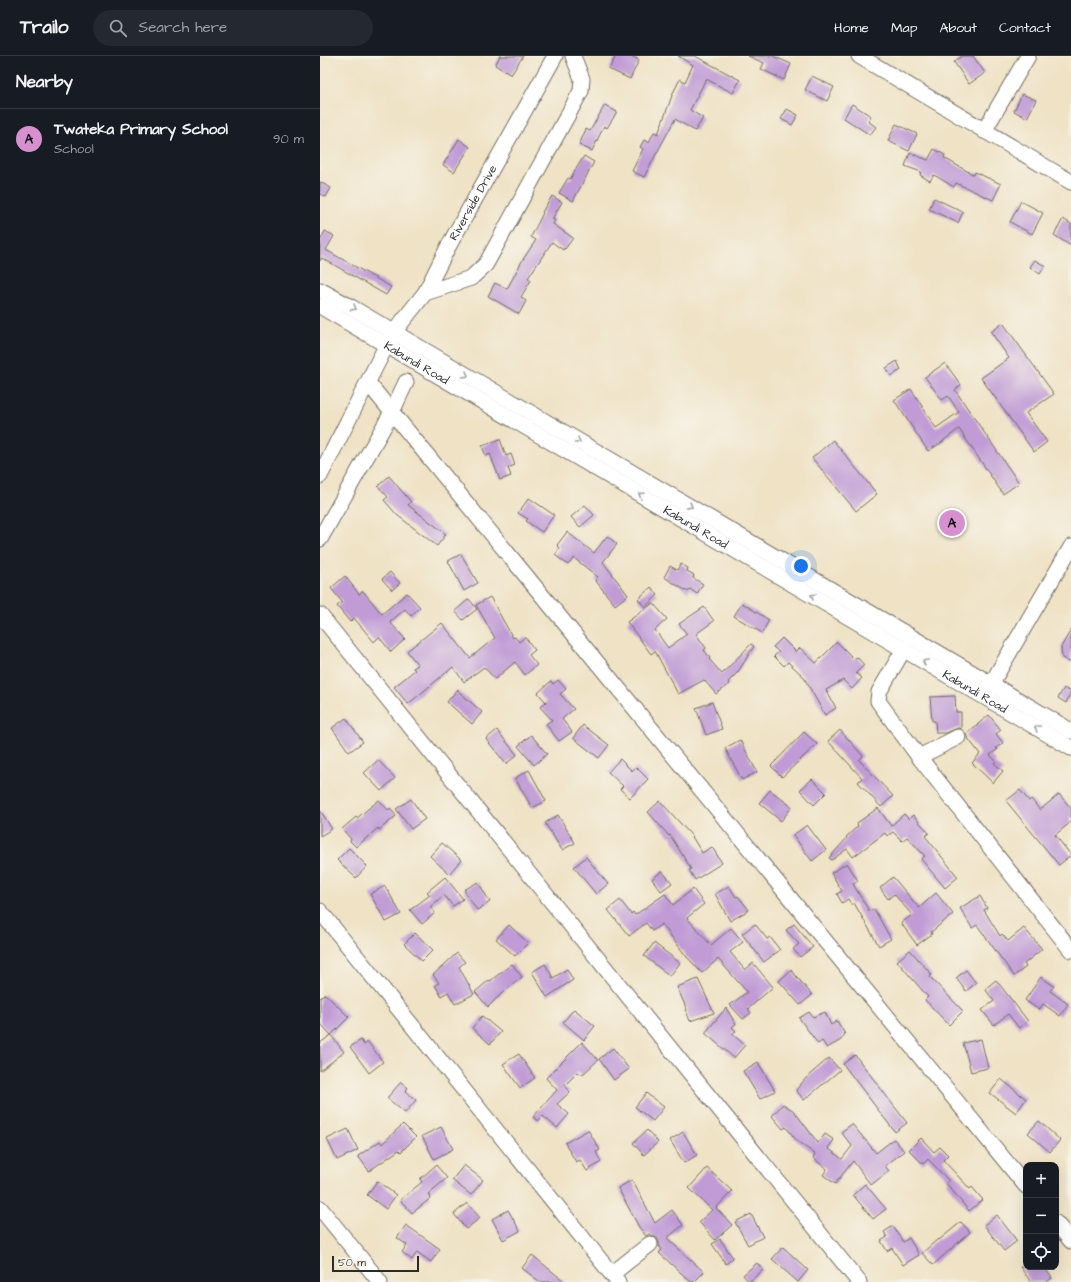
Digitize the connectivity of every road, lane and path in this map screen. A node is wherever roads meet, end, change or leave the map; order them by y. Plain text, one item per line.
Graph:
1 (555, 56) edge
2 (573, 56) edge
3 (859, 56) edge
4 (1028, 56) edge
5 (984, 131) junction
6 (1071, 182) edge
7 (320, 290) edge
8 (425, 293) junction
9 (320, 306) edge
10 (394, 332) junction
11 (386, 346) junction
12 (406, 382) dead end
13 (368, 383) junction
14 (392, 412) junction
15 (321, 472) edge
16 (320, 539) edge
17 (1071, 547) edge
18 (768, 552) junction
19 (760, 565) junction
20 (320, 615) edge
21 (904, 650) junction
22 (988, 690) junction
23 (1071, 731) edge
24 (958, 737) dead end
25 (1071, 748) edge
26 (919, 757) junction
27 (320, 911) edge
28 (1071, 950) edge
29 (1023, 1182) edge
30 (320, 1208) edge
31 (1059, 1226) edge
32 (1071, 1241) edge
33 (650, 1244) dead end
34 (615, 1278) edge
35 (380, 1282) edge
36 (859, 1282) edge

1 - 8 street, Riverside Drive
2 - 8 street
3 - 5 street
4 - 5 street
5 - 6 street
7 -> 10 street, Kabundi Road
8 - 10 street, Riverside Drive
9 - 11 street, Kabundi Road
10 - 11 street, Riverside Drive
10 -> 18 street, Kabundi Road
11 - 13 street, Riverside Drive
19 -> 11 street, Kabundi Road
12 - 14 street
13 - 14 street
13 - 15 street, Riverside Drive
14 - 16 street
14 - 29 street
17 - 22 street
18 - 19 street
18 - 22 street, Kabundi Road
21 -> 19 street, Kabundi Road
20 - 36 street
22 -> 21 street, Kabundi Road
21 - 26 street
22 - 23 street, Kabundi Road
25 -> 22 street, Kabundi Road
24 - 26 street
26 - 28 street
27 - 34 street
30 - 35 street
31 - 32 street
33 - 34 street

